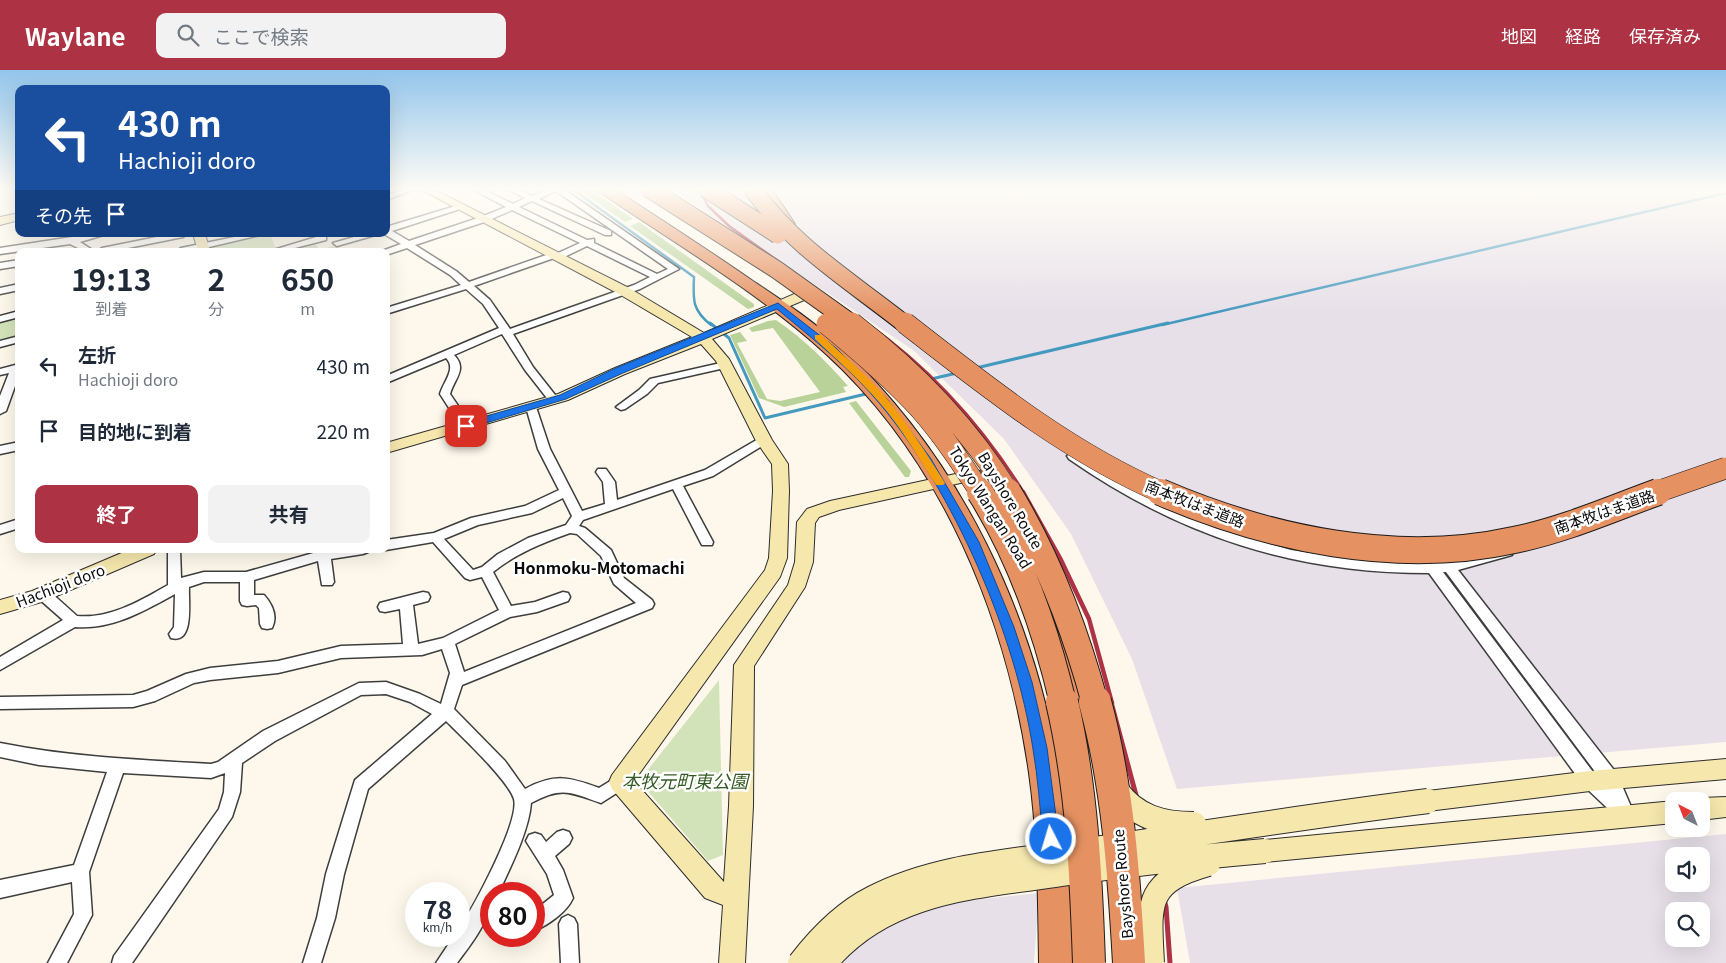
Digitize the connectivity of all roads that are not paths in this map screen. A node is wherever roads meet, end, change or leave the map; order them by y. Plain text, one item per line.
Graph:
1 (452, 230) edge
2 (505, 230) edge
3 (560, 230) edge
4 (609, 230) edge
5 (665, 230) edge
6 (690, 230) edge
7 (703, 230) edge
8 (713, 230) edge
9 (768, 230) edge
10 (768, 230) edge
11 (783, 230) edge
12 (786, 230) edge
13 (793, 230) edge
14 (612, 231) junction
15 (390, 234) edge
16 (64, 237) edge
17 (89, 237) edge
18 (169, 237) edge
19 (249, 237) edge
20 (318, 237) edge
21 (323, 237) edge
22 (362, 237) edge
23 (71, 241) junction
24 (337, 243) junction
25 (587, 243) junction
26 (407, 245) junction
27 (21, 248) edge
28 (84, 248) edge
29 (116, 248) edge
30 (208, 248) edge
31 (283, 248) edge
32 (344, 248) edge
33 (15, 249) edge
34 (0, 251) edge
35 (390, 251) edge
36 (556, 256) junction
37 (15, 264) edge
38 (0, 266) edge
39 (657, 277) junction
40 (467, 286) junction
41 (15, 288) edge
42 (0, 291) edge
43 (624, 291) junction
44 (804, 295) junction
45 (873, 295) junction
46 (778, 306) junction
47 (390, 310) edge
48 (15, 315) edge
49 (0, 319) edge
50 (506, 331) junction
51 (714, 333) junction
52 (15, 340) edge
53 (0, 344) edge
54 (447, 354) junction
55 (725, 365) junction
56 (15, 368) edge
57 (0, 372) edge
58 (15, 373) edge
59 (390, 378) edge
60 (554, 400) junction
61 (531, 407) junction
62 (622, 407) dead end
63 (0, 411) edge
64 (466, 426) junction
65 (1066, 440) junction
66 (764, 441) junction
67 (15, 447) edge
68 (390, 447) edge
69 (0, 450) edge
70 (1726, 463) edge
71 (1726, 468) edge
72 (602, 472) dead end
73 (1726, 475) edge
74 (974, 476) junction
75 (940, 483) junction
76 (676, 484) junction
77 (565, 492) junction
78 (611, 506) junction
79 (575, 522) junction
80 (15, 524) edge
81 (0, 530) edge
82 (436, 536) junction
83 (707, 542) dead end
84 (390, 544) edge
85 (139, 553) edge
86 (175, 553) edge
87 (326, 553) edge
88 (1449, 567) junction
89 (1433, 568) junction
90 (486, 571) junction
91 (247, 576) junction
92 (327, 582) dead end
93 (179, 584) junction
94 (43, 594) junction
95 (423, 597) dead end
96 (563, 597) dead end
97 (1046, 597) junction
98 (406, 602) junction
99 (0, 607) edge
100 (385, 608) dead end
101 (508, 612) junction
102 (73, 621) junction
103 (267, 624) dead end
104 (176, 634) dead end
105 (447, 642) junction
106 (411, 649) junction
107 (0, 664) edge
108 (456, 681) junction
109 (0, 703) edge
110 (446, 710) junction
111 (0, 750) edge
112 (234, 759) junction
113 (116, 767) junction
114 (1726, 768) edge
115 (1601, 780) junction
116 (620, 782) junction
117 (522, 799) junction
118 (1726, 807) edge
119 (1710, 808) edge
120 (1665, 813) edge
121 (1628, 816) junction
122 (1256, 824) junction
123 (563, 838) dead end
124 (510, 844) junction
125 (1265, 852) junction
126 (80, 872) junction
127 (499, 882) edge
128 (0, 889) edge
129 (737, 899) junction
130 (545, 914) edge
131 (568, 924) dead end
132 (57, 963) edge
133 (121, 963) edge
134 (312, 963) edge
135 (445, 963) edge
136 (570, 963) edge
137 (732, 963) edge
138 (800, 963) edge
139 (825, 963) edge
140 (1056, 963) edge
141 (1089, 963) edge
142 (1130, 963) edge
143 (1152, 963) edge

1 - 26 street
2 - 36 street
3 - 25 street
4 - 14 street
5 - 46 highway, Tokyo Wangan Road
6 - 141 highway, Bayshore Route, bridge
7 - 44 highway, Tokyo Wangan Road
8 - 142 highway, Bayshore Route, bridge
9 - 45 highway, bridge
10 - 65 highway, bridge
11 - 89 street
12 - 65 highway, 南本牧はま道路, bridge
13 - 45 highway, 南本牧はま道路, bridge
14 - 25 street
14 - 39 street
15 - 26 street
16 - 23 street
17 - 23 street
18 - 29 street
19 - 30 street
20 - 31 street
21 - 24 street
22 - 24 street
23 - 27 street
23 - 28 street
24 - 32 street
25 - 36 street
25 - 39 street
26 - 35 street
26 - 40 street
33 - 34 street
36 - 40 street
36 - 43 street
37 - 38 street
39 - 43 street
40 - 47 street
40 - 50 street
41 - 42 street
43 - 50 street
43 - 51 street
44 - 46 street
44 - 74 highway, Tokyo Wangan Road
45 - 70 highway, 南本牧はま道路, bridge
46 - 51 street
46 - 75 highway, Tokyo Wangan Road
48 - 49 street
50 - 54 street
50 - 60 street
51 - 55 street
51 - 60 street
52 - 53 street
54 - 59 street
54 - 64 street
55 - 62 street
55 - 66 street
56 - 57 street
58 - 63 street
60 - 61 street
61 - 64 street
61 - 77 street
64 - 68 street
65 - 71 highway, 南本牧はま道路, bridge
66 - 76 street
66 - 116 street
67 - 69 street
72 - 78 street
73 - 88 street
74 - 75 street
74 - 97 highway, Tokyo Wangan Road
75 - 129 street
75 - 140 highway, Tokyo Wangan Road
76 - 78 street
76 - 83 street
77 - 79 street
77 - 82 street
78 - 79 street
79 - 90 street
79 - 108 street
80 - 81 street
82 - 84 street
82 - 90 street
85 - 94 street, Hachioji doro
86 - 93 street
87 - 91 street
87 - 92 street
88 - 89 street
88 - 115 street
89 - 115 street
90 - 101 street
91 - 93 street
91 - 103 street
93 - 102 street
93 - 104 street
94 - 99 street, Hachioji doro
94 - 102 street
95 - 98 street
96 - 101 street
97 - 122 street, bridge
97 - 142 highway, Tokyo Wangan Road
98 - 100 street
98 - 106 street
101 - 105 street
102 - 107 street
105 - 106 street
105 - 108 street
106 - 109 street
108 - 110 street
110 - 112 street
110 - 117 street
110 - 134 street
111 - 113 street
112 - 113 street
112 - 133 street
113 - 126 street
114 - 115 street
115 - 121 street
115 - 121 street
115 - 122 street, bridge
116 - 117 street
116 - 129 street
117 - 124 street
118 - 119 street
120 - 121 street
121 - 125 street
122 - 138 street, bridge
123 - 130 street
124 - 127 street
124 - 135 street
125 - 139 street, bridge
125 - 143 street, bridge
126 - 128 street
126 - 132 street
129 - 137 street
131 - 136 street

